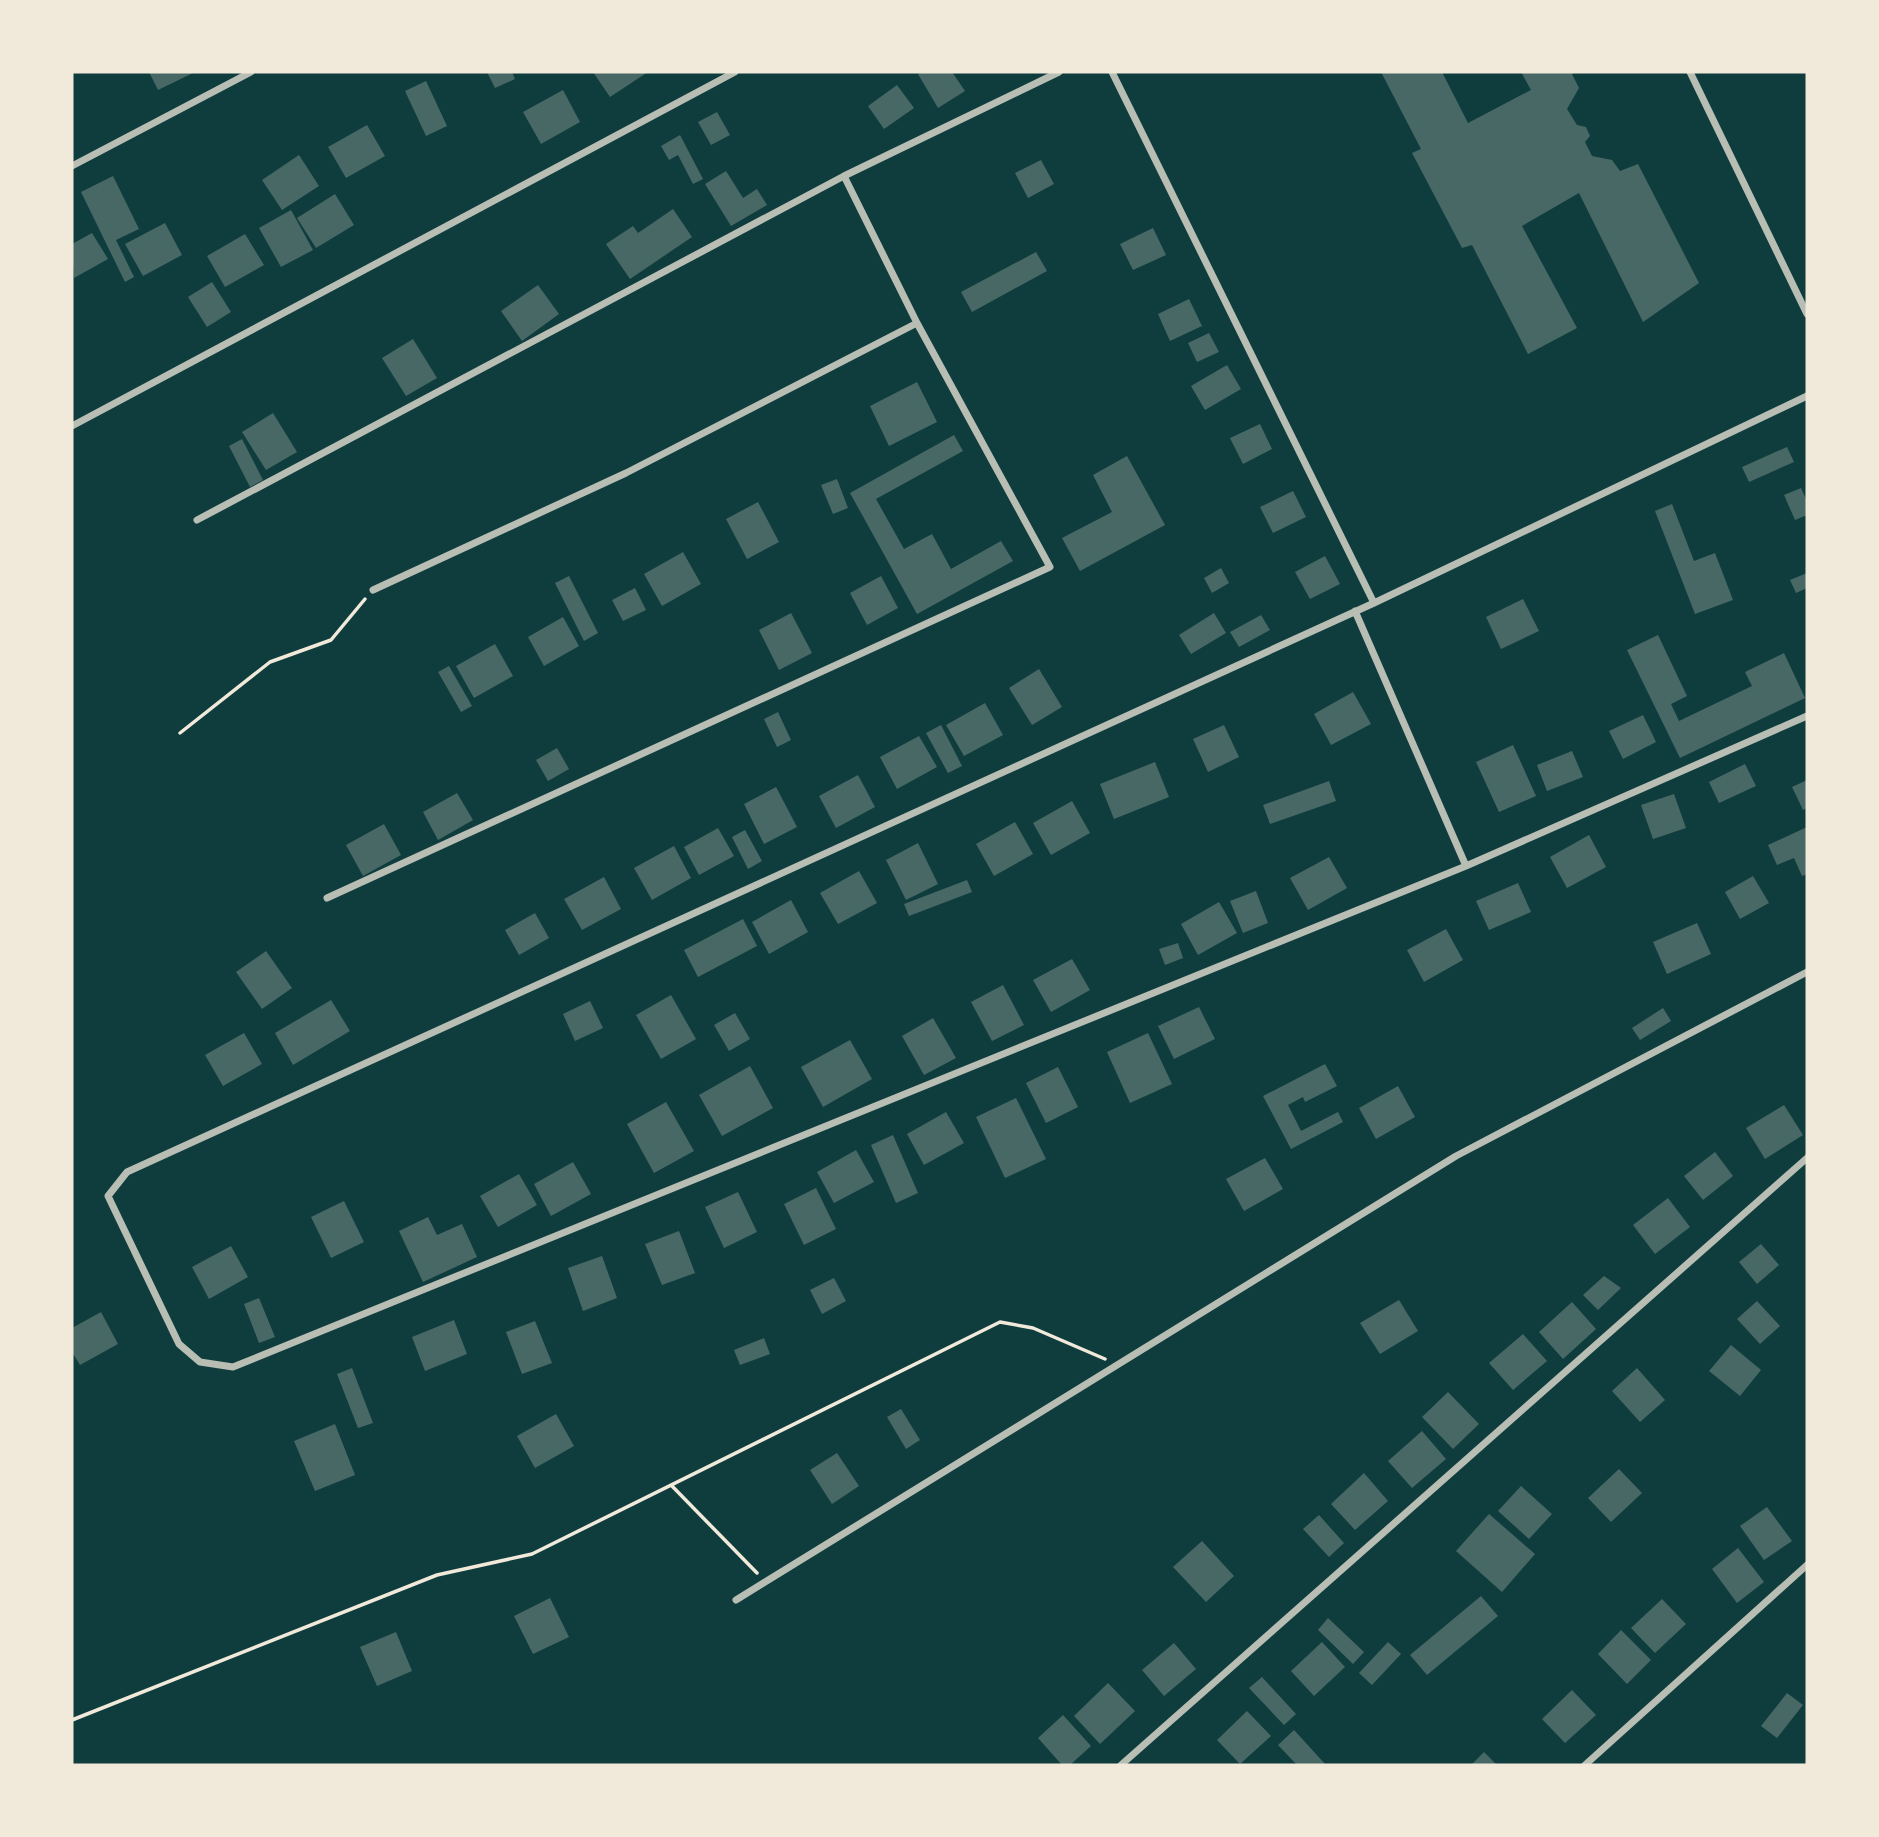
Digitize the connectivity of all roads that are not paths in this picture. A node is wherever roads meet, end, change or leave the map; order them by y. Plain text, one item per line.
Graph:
1 (251, 72) edge
2 (736, 72) edge
3 (1059, 72) edge
4 (1112, 72) edge
5 (1690, 72) edge
6 (72, 166) edge
7 (844, 176) junction
8 (1807, 314) edge
9 (917, 323) junction
10 (1807, 396) edge
11 (72, 426) edge
12 (197, 520) dead end
13 (373, 590) road end
14 (1374, 603) junction
15 (1355, 611) junction
16 (1807, 716) edge
17 (1466, 866) junction
18 (327, 898) dead end
19 (1807, 972) edge
20 (1807, 1158) edge
21 (1807, 1565) edge
22 (736, 1600) dead end
23 (1121, 1765) edge
24 (1585, 1765) edge

1 - 6 street
2 - 11 street
3 - 7 street
4 - 14 street
5 - 8 street
7 - 9 street
7 - 12 street
9 - 13 street
9 - 18 street
10 - 14 street
14 - 15 street
15 - 17 street
15 - 17 street
16 - 17 street
19 - 22 street
20 - 23 street
21 - 24 street

